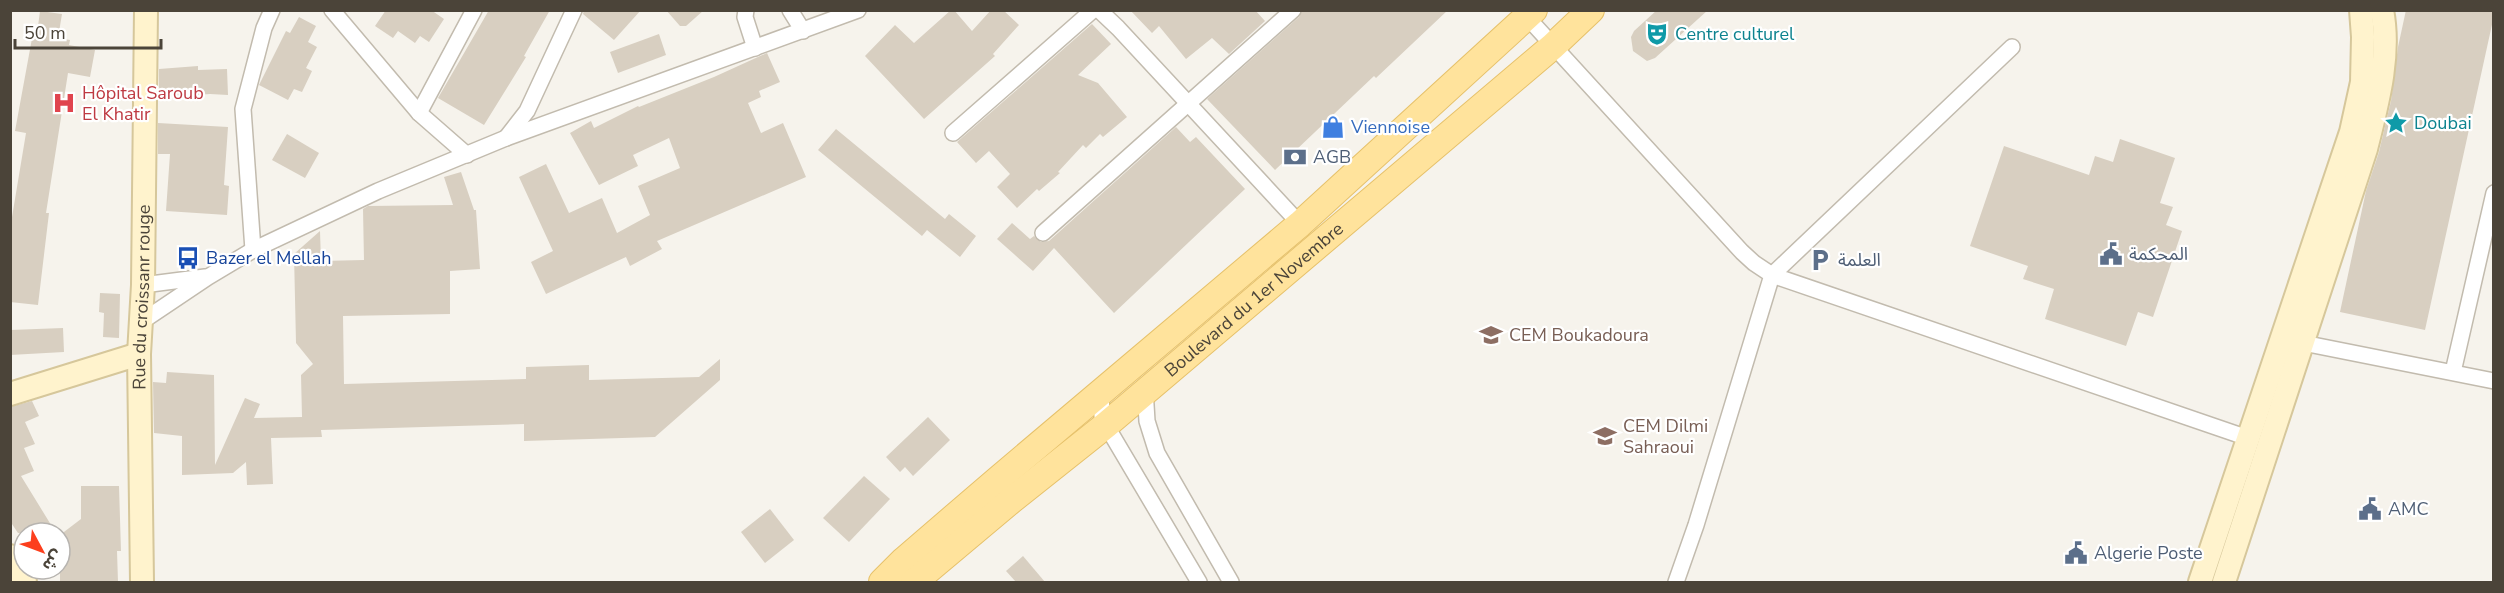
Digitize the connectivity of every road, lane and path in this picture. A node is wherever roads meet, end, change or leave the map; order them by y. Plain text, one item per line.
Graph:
1 (146, 10) edge
2 (272, 10) edge
3 (332, 10) edge
4 (474, 10) edge
5 (574, 10) edge
6 (746, 10) edge
7 (790, 10) edge
8 (858, 10) edge
9 (1093, 10) edge
10 (1099, 10) edge
11 (1293, 10) edge
12 (2361, 10) edge
13 (2382, 10) edge
14 (1584, 13) edge
15 (1531, 14) edge
16 (803, 31) junction
17 (1553, 45) junction
18 (2012, 47) dead end
19 (755, 48) junction
20 (1188, 104) junction
21 (419, 113) junction
22 (953, 133) dead end
23 (506, 138) junction
24 (467, 155) junction
25 (2493, 193) edge
26 (1300, 224) junction
27 (1043, 233) dead end
28 (253, 250) junction
29 (1772, 275) junction
30 (208, 277) junction
31 (143, 285) junction
32 (141, 322) junction
33 (2294, 339) junction
34 (139, 354) junction
35 (2453, 372) junction
36 (2493, 381) edge
37 (1145, 389) junction
38 (1101, 392) junction
39 (10, 394) edge
40 (1106, 425) junction
41 (2248, 438) junction
42 (1005, 489) junction
43 (10, 556) edge
44 (25, 582) edge
45 (142, 582) edge
46 (882, 582) edge
47 (915, 582) edge
48 (1199, 582) edge
49 (1231, 582) edge
50 (1676, 582) edge
51 (2200, 582) edge
52 (2224, 582) edge

1 - 31 main road, Rue du croissanr rouge
2 - 28 street
3 - 21 street
4 - 21 street
5 - 23 street
6 - 19 street
7 - 16 street
8 - 16 street
9 - 22 street
10 - 20 street
11 - 20 street
12 - 33 main road
13 - 33 main road
14 - 17 main road, Boulevard du 1er Novembre
15 - 17 street
15 - 26 main road, Boulevard du 1er Novembre
16 - 19 street
17 - 29 street
17 - 37 main road, Boulevard du 1er Novembre
18 - 29 street
19 - 23 street
20 - 26 street
20 - 27 street
21 - 24 street
23 - 24 street
24 - 28 street
25 - 35 street
26 - 38 main road, Boulevard du 1er Novembre
28 - 30 street
29 - 41 street
29 - 50 street
30 - 31 street
30 - 32 street
31 - 32 main road, Rue du croissanr rouge
32 - 34 main road, Rue du croissanr rouge
33 - 35 street
33 - 41 main road
33 - 52 main road
34 - 39 main road
34 - 45 main road, Rue du croissanr rouge
35 - 36 street
37 - 40 main road, Boulevard du 1er Novembre
37 - 49 street
38 - 40 street
38 - 42 main road, Boulevard du 1er Novembre
40 - 42 main road, Boulevard du 1er Novembre
40 - 48 street
41 - 51 main road
42 - 46 main road, Boulevard du 1er Novembre
42 - 47 main road, Boulevard du 1er Novembre
43 - 44 main road

